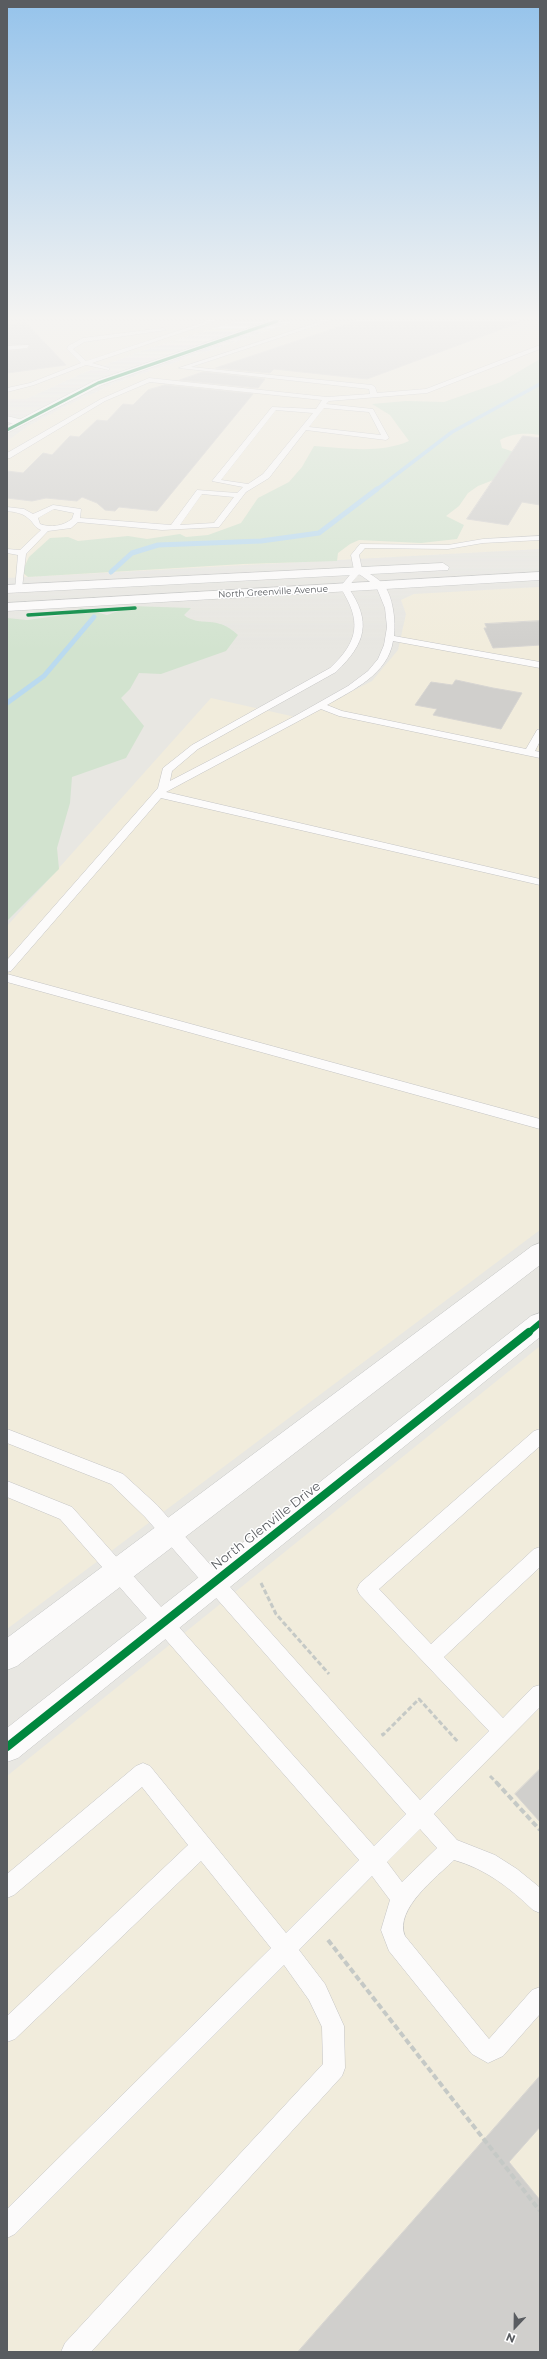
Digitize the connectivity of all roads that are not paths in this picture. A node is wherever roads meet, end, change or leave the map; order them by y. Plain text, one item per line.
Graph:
1 (50, 431) edge
2 (256, 431) edge
3 (302, 431) edge
4 (329, 431) edge
5 (382, 431) edge
6 (7, 456) edge
7 (250, 486) junction
8 (239, 495) junction
9 (7, 509) edge
10 (34, 518) junction
11 (76, 520) junction
12 (174, 527) junction
13 (46, 530) junction
14 (540, 538) edge
15 (7, 551) edge
16 (22, 553) junction
17 (456, 566) dead end
18 (358, 570) junction
19 (540, 576) edge
20 (380, 585) junction
21 (344, 587) junction
22 (12, 588) edge
23 (7, 607) edge
24 (389, 638) junction
25 (538, 664) edge
26 (320, 706) junction
27 (540, 732) edge
28 (529, 753) junction
29 (540, 755) edge
30 (161, 792) junction
31 (540, 882) edge
32 (7, 968) edge
33 (7, 978) edge
34 (540, 1124) edge
35 (540, 1252) edge
36 (540, 1323) edge
37 (7, 1436) edge
38 (540, 1436) edge
39 (7, 1489) edge
40 (169, 1532) junction
41 (540, 1555) edge
42 (117, 1571) junction
43 (213, 1582) junction
44 (163, 1622) junction
45 (7, 1656) edge
46 (431, 1657) junction
47 (540, 1694) edge
48 (502, 1731) junction
49 (7, 1747) edge
50 (419, 1813) junction
51 (202, 1846) junction
52 (451, 1849) junction
53 (373, 1860) junction
54 (7, 1888) edge
55 (401, 1898) junction
56 (540, 1903) edge
57 (285, 1949) junction
58 (540, 1998) edge
59 (7, 2031) edge
60 (7, 2226) edge
61 (74, 2352) edge

1 - 6 lane
2 - 7 lane
3 - 7 lane
4 - 5 lane
7 - 8 lane
8 - 12 lane
8 - 12 lane
9 - 10 lane
10 - 11 lane
10 - 13 lane
11 - 12 lane
11 - 13 lane
13 - 16 lane
14 - 18 lane
15 - 16 lane
16 - 22 lane
17 - 18 street, North Greenville Avenue
18 - 20 lane
18 - 21 lane
18 - 22 street, North Greenville Avenue
19 - 20 street, North Greenville Avenue
20 - 21 street, North Greenville Avenue
20 - 24 lane
21 - 23 street, North Greenville Avenue
21 - 30 lane
24 - 25 lane
24 - 26 lane
26 - 28 lane
26 - 30 lane
27 - 28 lane
28 - 29 lane
30 - 31 lane
30 - 32 lane
33 - 34 lane
35 - 40 street
36 - 43 street, North Glenville Drive
37 - 40 lane
38 - 46 lane
39 - 42 lane
40 - 42 street
40 - 43 lane
41 - 46 lane
42 - 44 lane
42 - 45 street
43 - 44 street, North Glenville Drive
43 - 50 lane
44 - 49 street, North Glenville Drive
44 - 53 lane
46 - 48 lane
47 - 48 lane
48 - 50 lane
50 - 52 lane
50 - 53 lane
51 - 54 lane
51 - 57 lane
51 - 59 lane
52 - 55 lane
52 - 56 lane
53 - 55 lane
53 - 57 lane
55 - 58 lane
57 - 60 lane
57 - 61 lane

